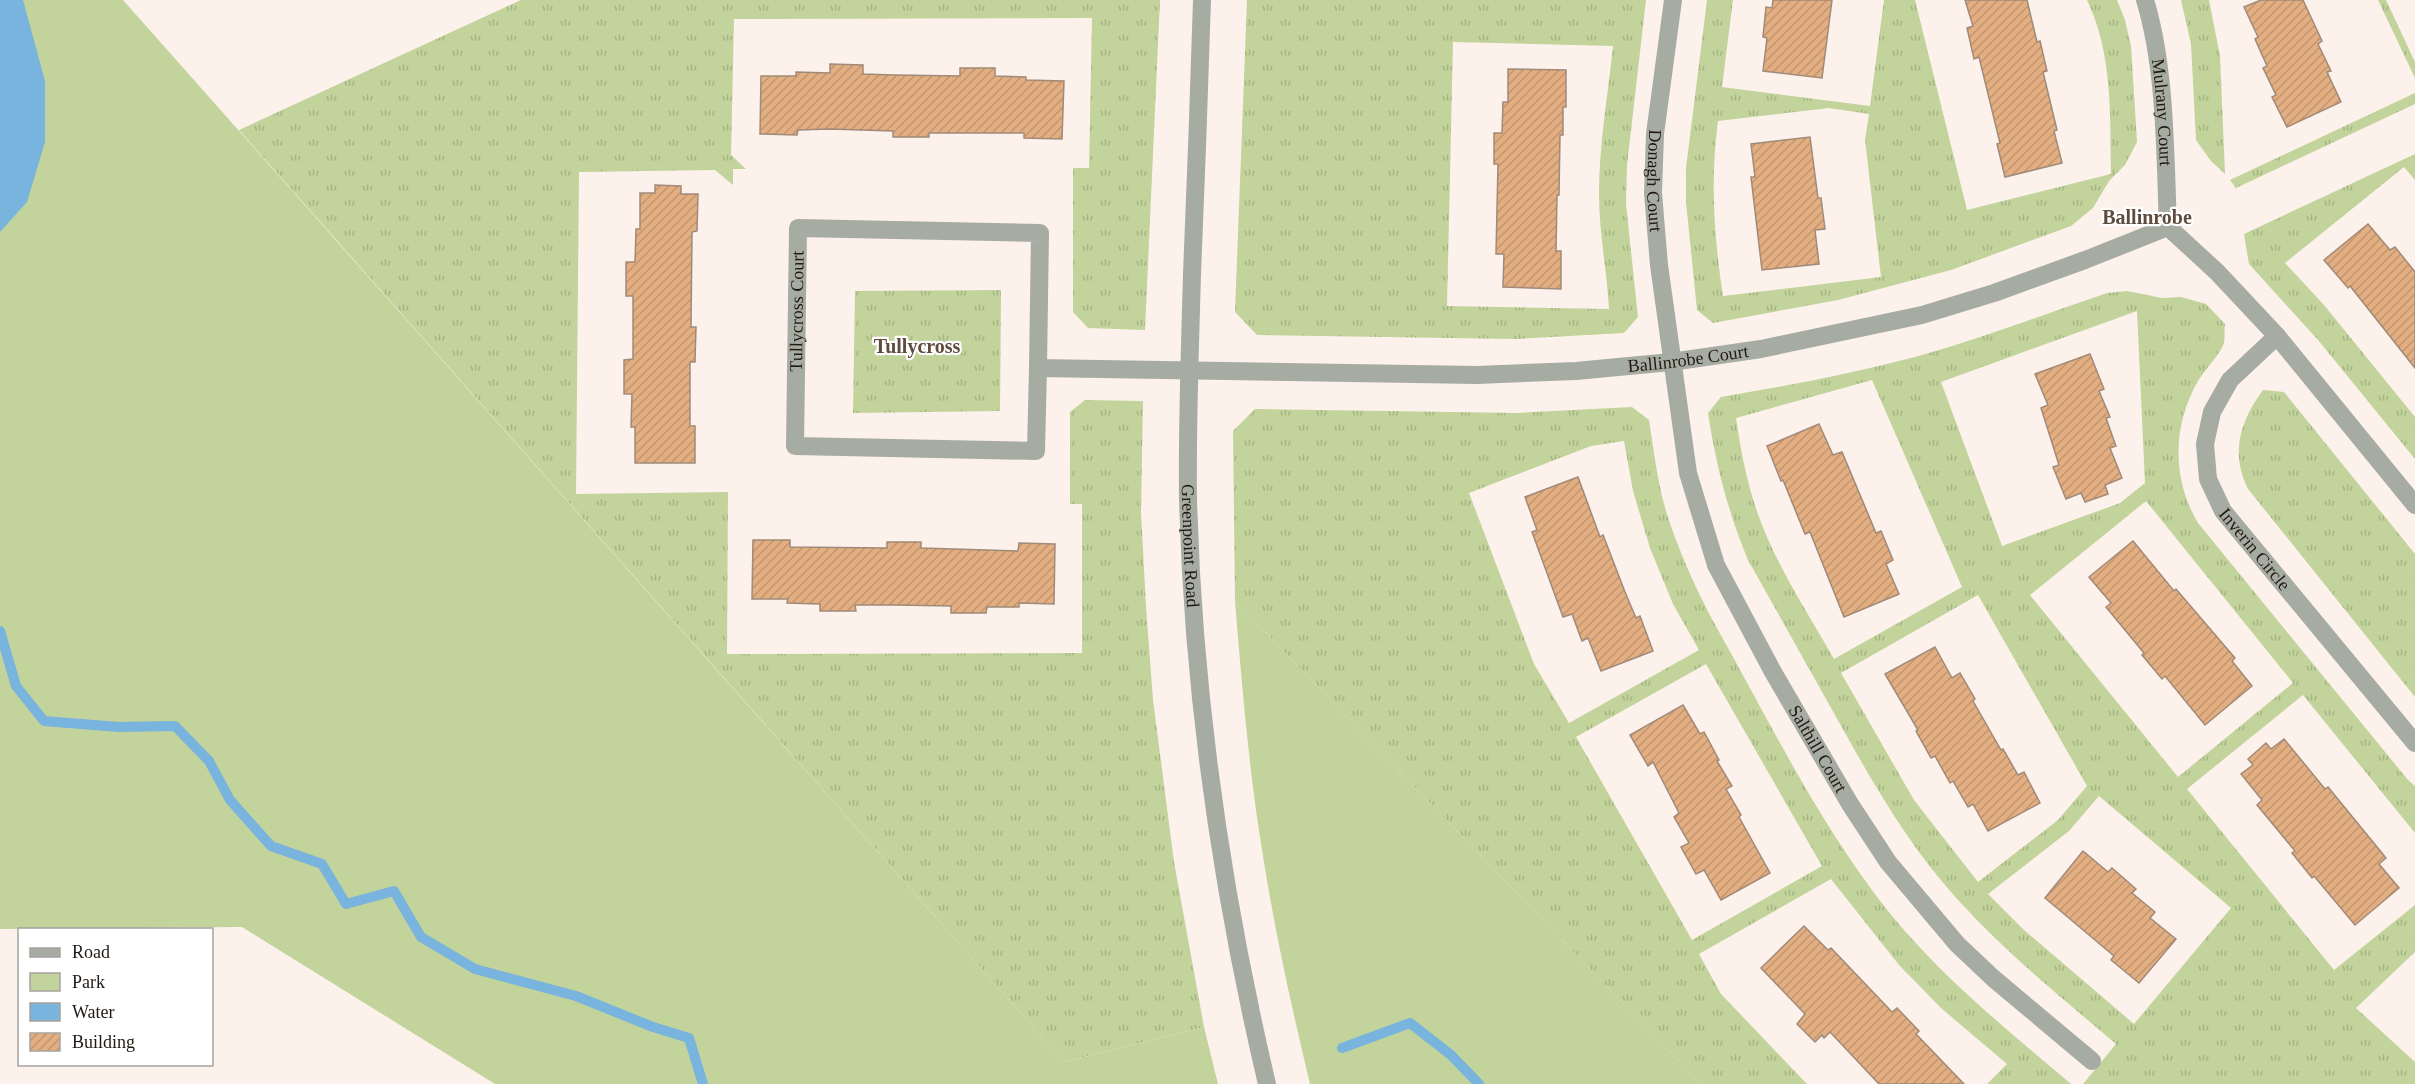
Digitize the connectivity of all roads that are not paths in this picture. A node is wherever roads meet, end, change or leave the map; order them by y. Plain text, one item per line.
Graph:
1 (1202, 0) edge
2 (1673, 0) edge
3 (2145, 0) edge
4 (2168, 227) junction
5 (2277, 336) junction
6 (1671, 362) junction
7 (1038, 368) junction
8 (1189, 371) junction
9 (2415, 505) edge
10 (2415, 743) edge
11 (2092, 1061) dead end
12 (1268, 1084) edge

1 - 8 street, Greenpoint Road
2 - 6 street, Donagh Court
3 - 4 street, Mulrany Court
4 - 5 street
4 - 6 street, Ballinrobe Court
5 - 9 street
5 - 10 street, Inverin Circle
6 - 8 street, Ballinrobe Court
6 - 11 street, Salthill Court
7 - 7 street, Tullycross Court
7 - 8 street
8 - 12 street, Greenpoint Road

